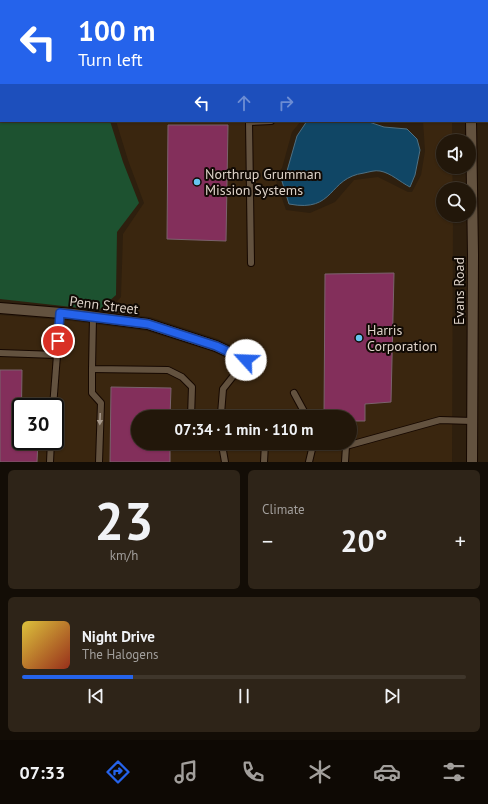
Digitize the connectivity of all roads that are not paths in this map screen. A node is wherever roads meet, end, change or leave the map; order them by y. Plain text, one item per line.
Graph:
1 (249, 122) edge
2 (471, 122) edge
3 (251, 263) dead end
4 (0, 308) edge
5 (60, 313) junction
6 (93, 317) junction
7 (0, 354) edge
8 (57, 355) junction
9 (246, 360) joint
10 (92, 369) junction
11 (294, 393) dead end
12 (54, 398) edge
13 (191, 410) edge
14 (224, 410) edge
15 (303, 410) edge
16 (472, 421) junction
17 (357, 443) edge
18 (51, 450) edge
19 (224, 450) edge
20 (265, 450) edge
21 (311, 450) edge
22 (346, 450) edge
23 (50, 462) edge
24 (99, 462) edge
25 (225, 462) edge
26 (264, 462) edge
27 (309, 462) edge
28 (345, 462) edge
29 (472, 462) edge

1 - 3 lane
2 - 16 street, Evans Road
4 - 5 street, Penn Street
5 - 6 street, Penn Street
5 - 8 lane
6 - 9 street, Penn Street
6 - 10 lane
7 - 8 lane
8 - 12 lane
9 - 14 lane
10 - 13 lane
10 -> 24 lane
11 - 15 lane
16 - 17 lane
16 - 29 street, Evans Road
18 - 23 lane
19 - 25 lane
20 - 26 lane
21 - 27 lane
22 - 28 lane

